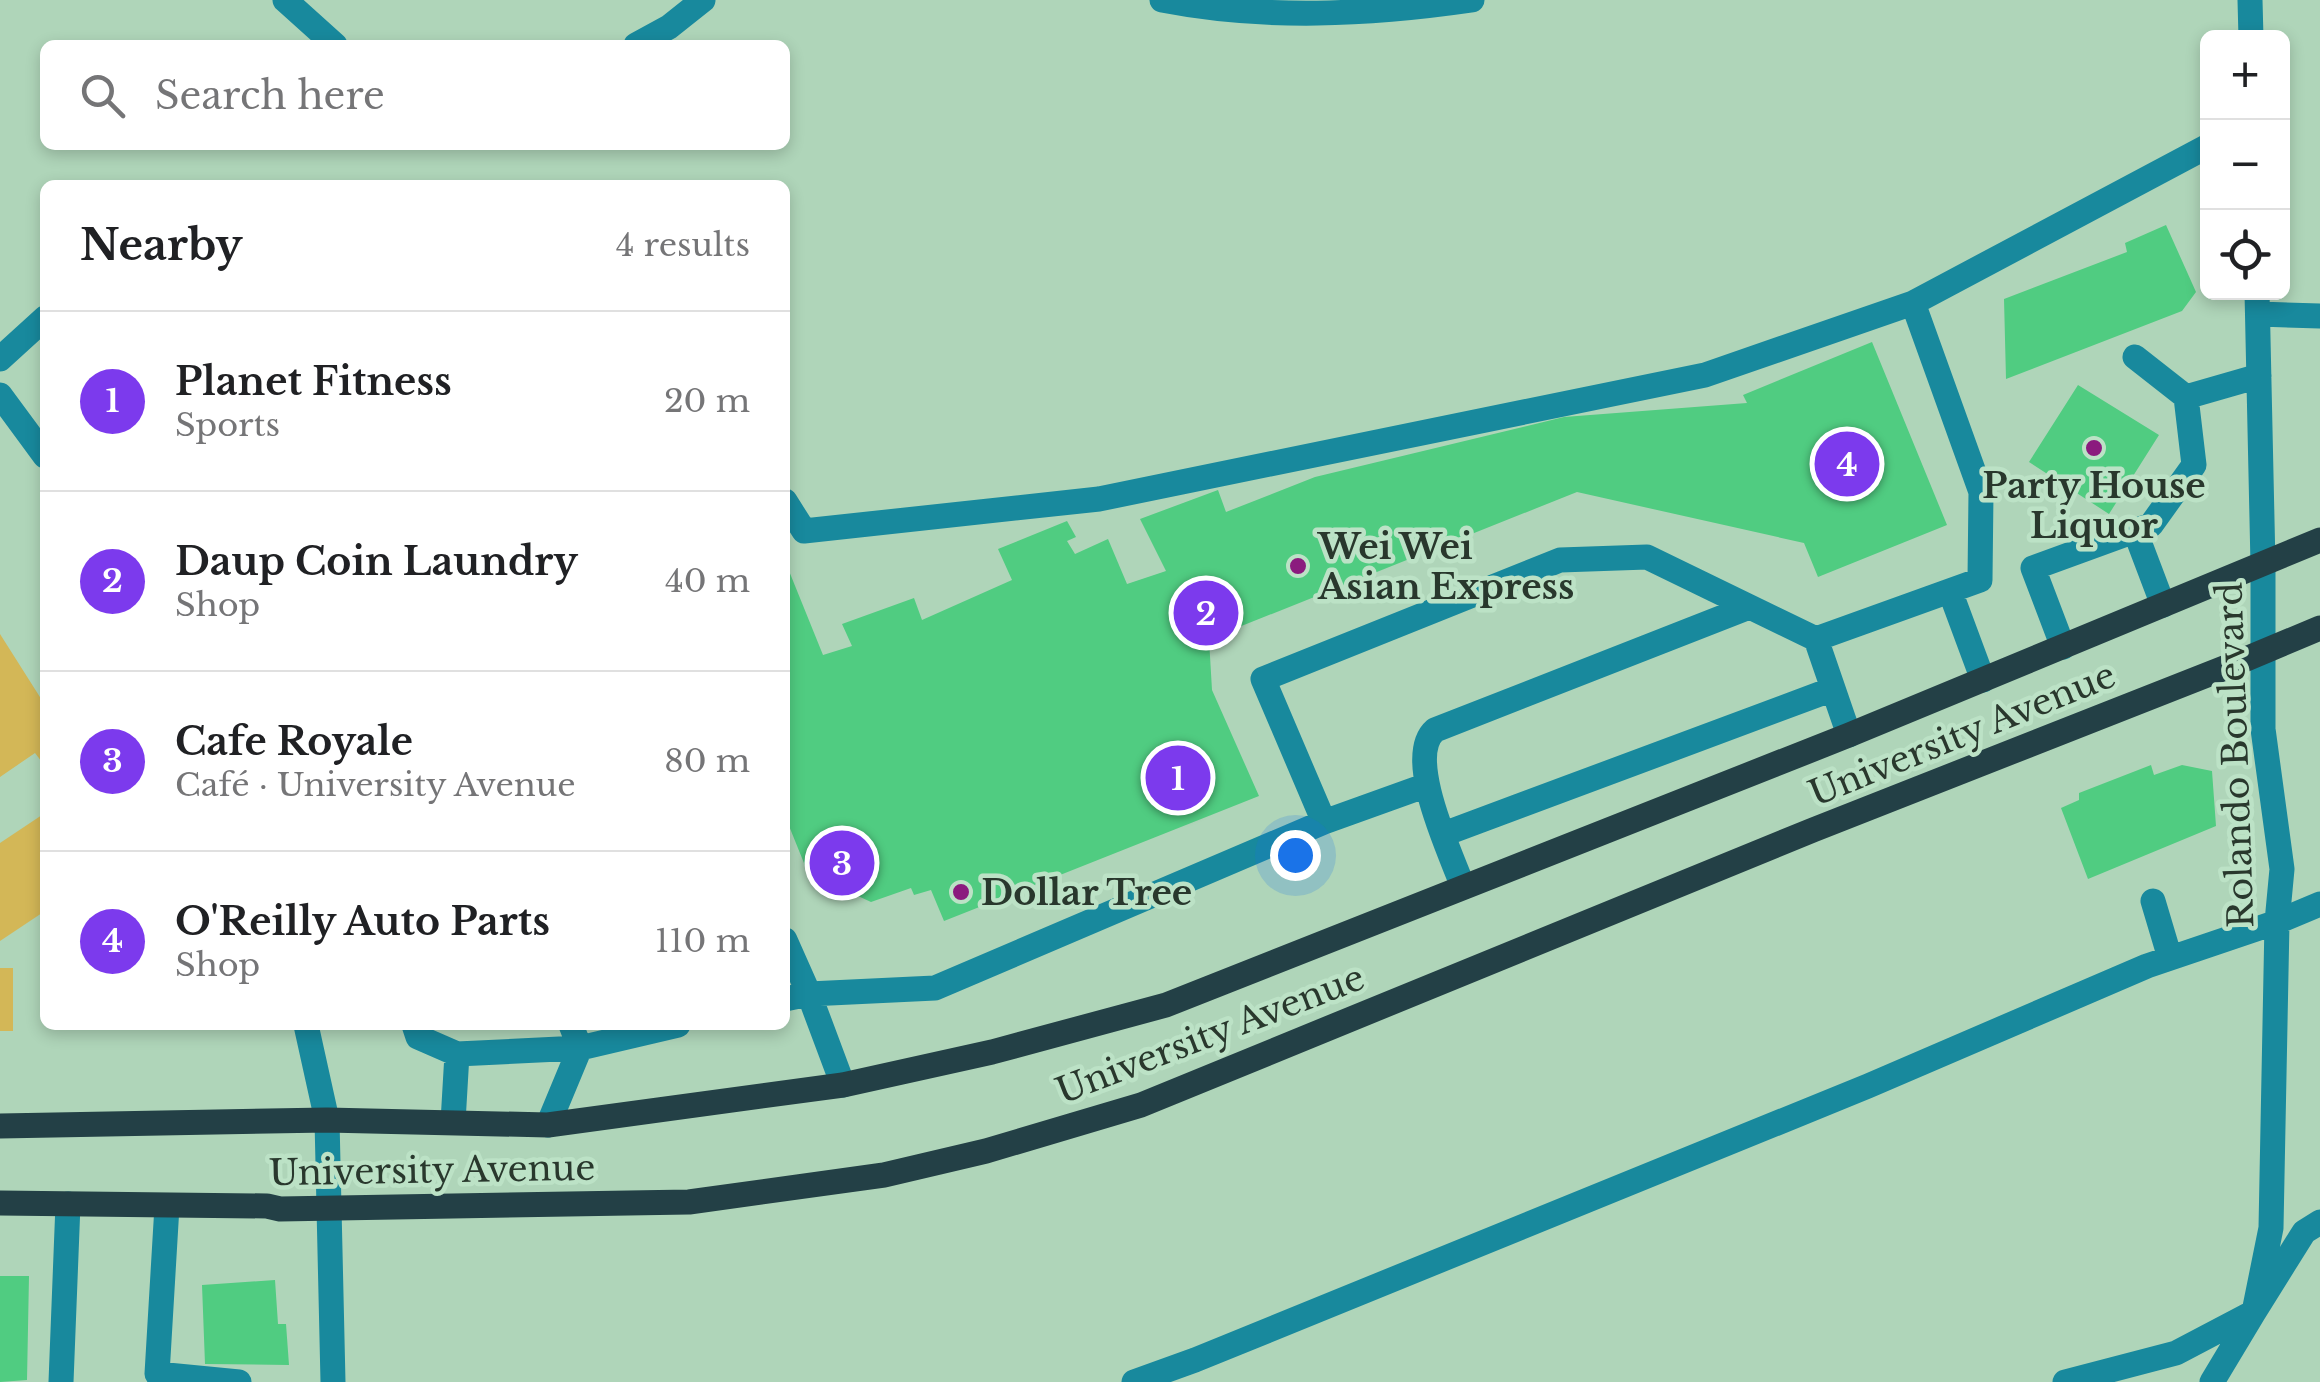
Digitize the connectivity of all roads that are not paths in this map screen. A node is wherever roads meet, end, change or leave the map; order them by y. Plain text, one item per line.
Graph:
1 (286, 0) edge
2 (702, 0) edge
3 (1162, 0) edge
4 (1472, 0) edge
5 (2250, 0) edge
6 (2251, 30) edge
7 (329, 40) edge
8 (644, 40) edge
9 (2200, 150) edge
10 (1913, 303) junction
11 (2257, 303) edge
12 (2320, 316) edge
13 (40, 323) edge
14 (2135, 357) dead end
15 (0, 360) edge
16 (2258, 376) junction
17 (0, 395) edge
18 (2186, 397) junction
19 (40, 449) edge
20 (790, 509) edge
21 (2135, 531) junction
22 (2320, 540) edge
23 (2263, 564) junction
24 (1950, 591) junction
25 (2163, 605) junction
26 (1749, 607) junction
27 (2320, 628) edge
28 (1816, 639) junction
29 (2063, 647) junction
30 (2263, 652) junction
31 (1983, 680) junction
32 (1832, 688) junction
33 (1849, 735) junction
34 (1426, 785) junction
35 (1324, 822) junction
36 (1444, 834) junction
37 (1463, 887) junction
38 (2153, 902) dead end
39 (2320, 904) edge
40 (2277, 922) junction
41 (2170, 958) junction
42 (790, 963) edge
43 (797, 996) edge
44 (307, 1030) edge
45 (416, 1030) edge
46 (631, 1030) edge
47 (575, 1036) edge
48 (457, 1054) junction
49 (842, 1086) junction
50 (327, 1120) junction
51 (453, 1122) junction
52 (548, 1124) junction
53 (0, 1126) edge
54 (0, 1203) edge
55 (68, 1204) junction
56 (167, 1206) junction
57 (329, 1208) junction
58 (2320, 1222) edge
59 (2254, 1312) junction
60 (61, 1382) edge
61 (239, 1382) edge
62 (333, 1382) edge
63 (1134, 1382) edge
64 (2065, 1382) edge
65 (2212, 1382) edge

1 - 7 street
2 - 8 street
3 - 4 street
5 - 6 street
9 - 10 street
10 - 20 street
10 - 24 street
11 - 12 street
11 - 16 street, Rolando Boulevard
13 - 15 street
14 - 18 street
16 - 18 street
16 - 23 street, Rolando Boulevard
17 - 19 street
18 - 21 street
21 - 25 street
21 - 29 street
22 - 23 main road, University Avenue
23 - 25 main road, University Avenue
23 - 30 street, Rolando Boulevard
24 - 28 street
24 - 31 street
25 - 29 main road, University Avenue
26 - 28 street
26 - 34 street
26 - 35 street
27 - 30 main road, University Avenue
28 - 32 street
29 - 31 main road, University Avenue
30 - 40 street, Rolando Boulevard
30 - 57 main road, University Avenue
31 - 33 main road, University Avenue
32 - 33 street
32 - 36 street
33 - 37 main road, University Avenue
34 - 35 street
34 - 36 street
35 - 43 street
36 - 37 street
37 - 49 main road, University Avenue
38 - 41 street
39 - 40 street
40 - 41 street
40 - 59 street, Rolando Boulevard
41 - 63 street
42 - 43 street
43 - 49 street
44 - 50 street
45 - 48 street
46 - 47 street
47 - 48 street
47 - 52 street
48 - 51 street
49 - 52 main road, University Avenue
50 - 51 main road, University Avenue
50 - 53 main road, University Avenue
50 - 57 street
51 - 52 main road, University Avenue
54 - 55 main road, University Avenue
55 - 56 main road, University Avenue
55 - 60 street
56 - 57 main road, University Avenue
56 - 61 street
57 - 62 street
58 - 59 street
59 - 64 street
59 - 65 street, Rolando Boulevard

